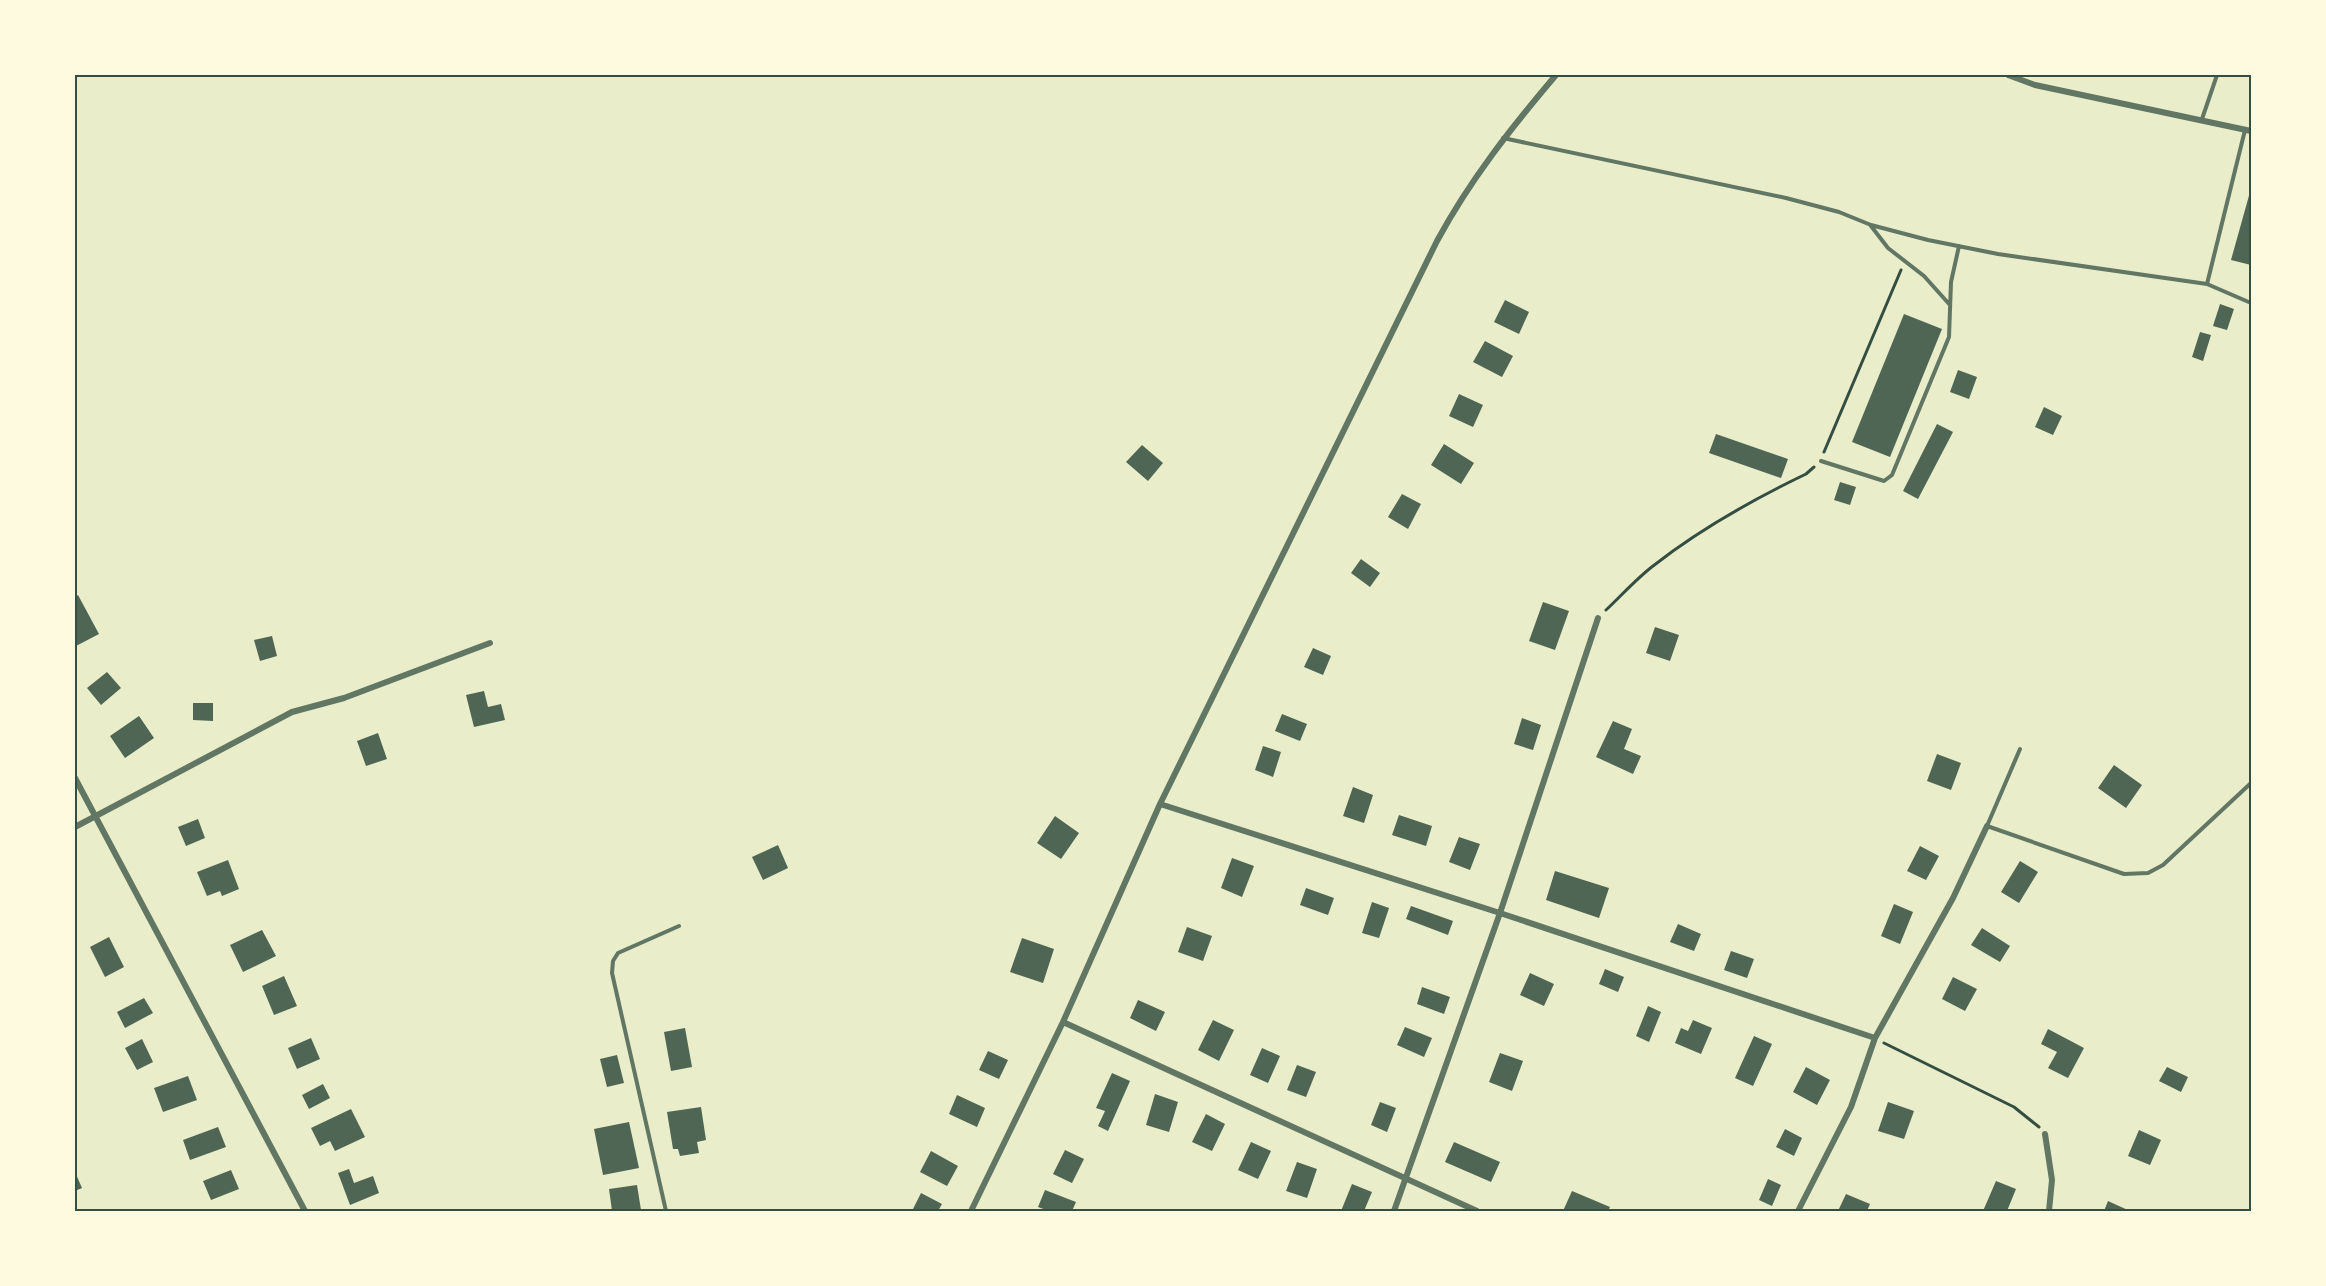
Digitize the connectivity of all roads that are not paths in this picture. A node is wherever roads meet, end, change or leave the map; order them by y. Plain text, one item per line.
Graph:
1 (1556, 75) edge
2 (2008, 75) edge
3 (2217, 75) edge
4 (2202, 119) junction
5 (2248, 130) edge
6 (1503, 138) junction
7 (1870, 225) junction
8 (1959, 246) junction
9 (2207, 284) junction
10 (2251, 303) edge
11 (1950, 305) junction
12 (1821, 461) road end
13 (1598, 618) road end
14 (490, 643) dead end
15 (2020, 749) dead end
16 (75, 778) edge
17 (2251, 783) edge
18 (1160, 804) junction
19 (93, 815) junction
20 (1986, 826) junction
21 (75, 827) edge
22 (1500, 913) junction
23 (679, 926) dead end
24 (1063, 1022) junction
25 (1875, 1038) junction
26 (2045, 1134) road end
27 (1405, 1178) junction
28 (305, 1211) edge
29 (666, 1211) edge
30 (971, 1211) edge
31 (1394, 1211) edge
32 (1477, 1211) edge
33 (1798, 1211) edge
34 (2049, 1211) edge

1 - 6 street
2 - 4 street
3 - 4 lane
4 - 5 street
5 - 9 lane
6 - 7 lane
6 - 18 street
7 - 8 lane
7 - 11 lane
8 - 9 lane
8 - 11 lane
9 - 10 lane
11 - 12 lane
13 - 22 street
14 - 19 street
15 - 20 lane
16 - 19 street
17 - 20 lane
18 - 22 street
18 - 24 street
19 - 21 street
19 - 28 street
20 - 25 street
22 - 25 street
22 - 27 street
23 - 29 lane
24 - 27 street
24 - 30 street
25 - 33 street
26 - 34 street
27 - 31 street
27 - 32 street

